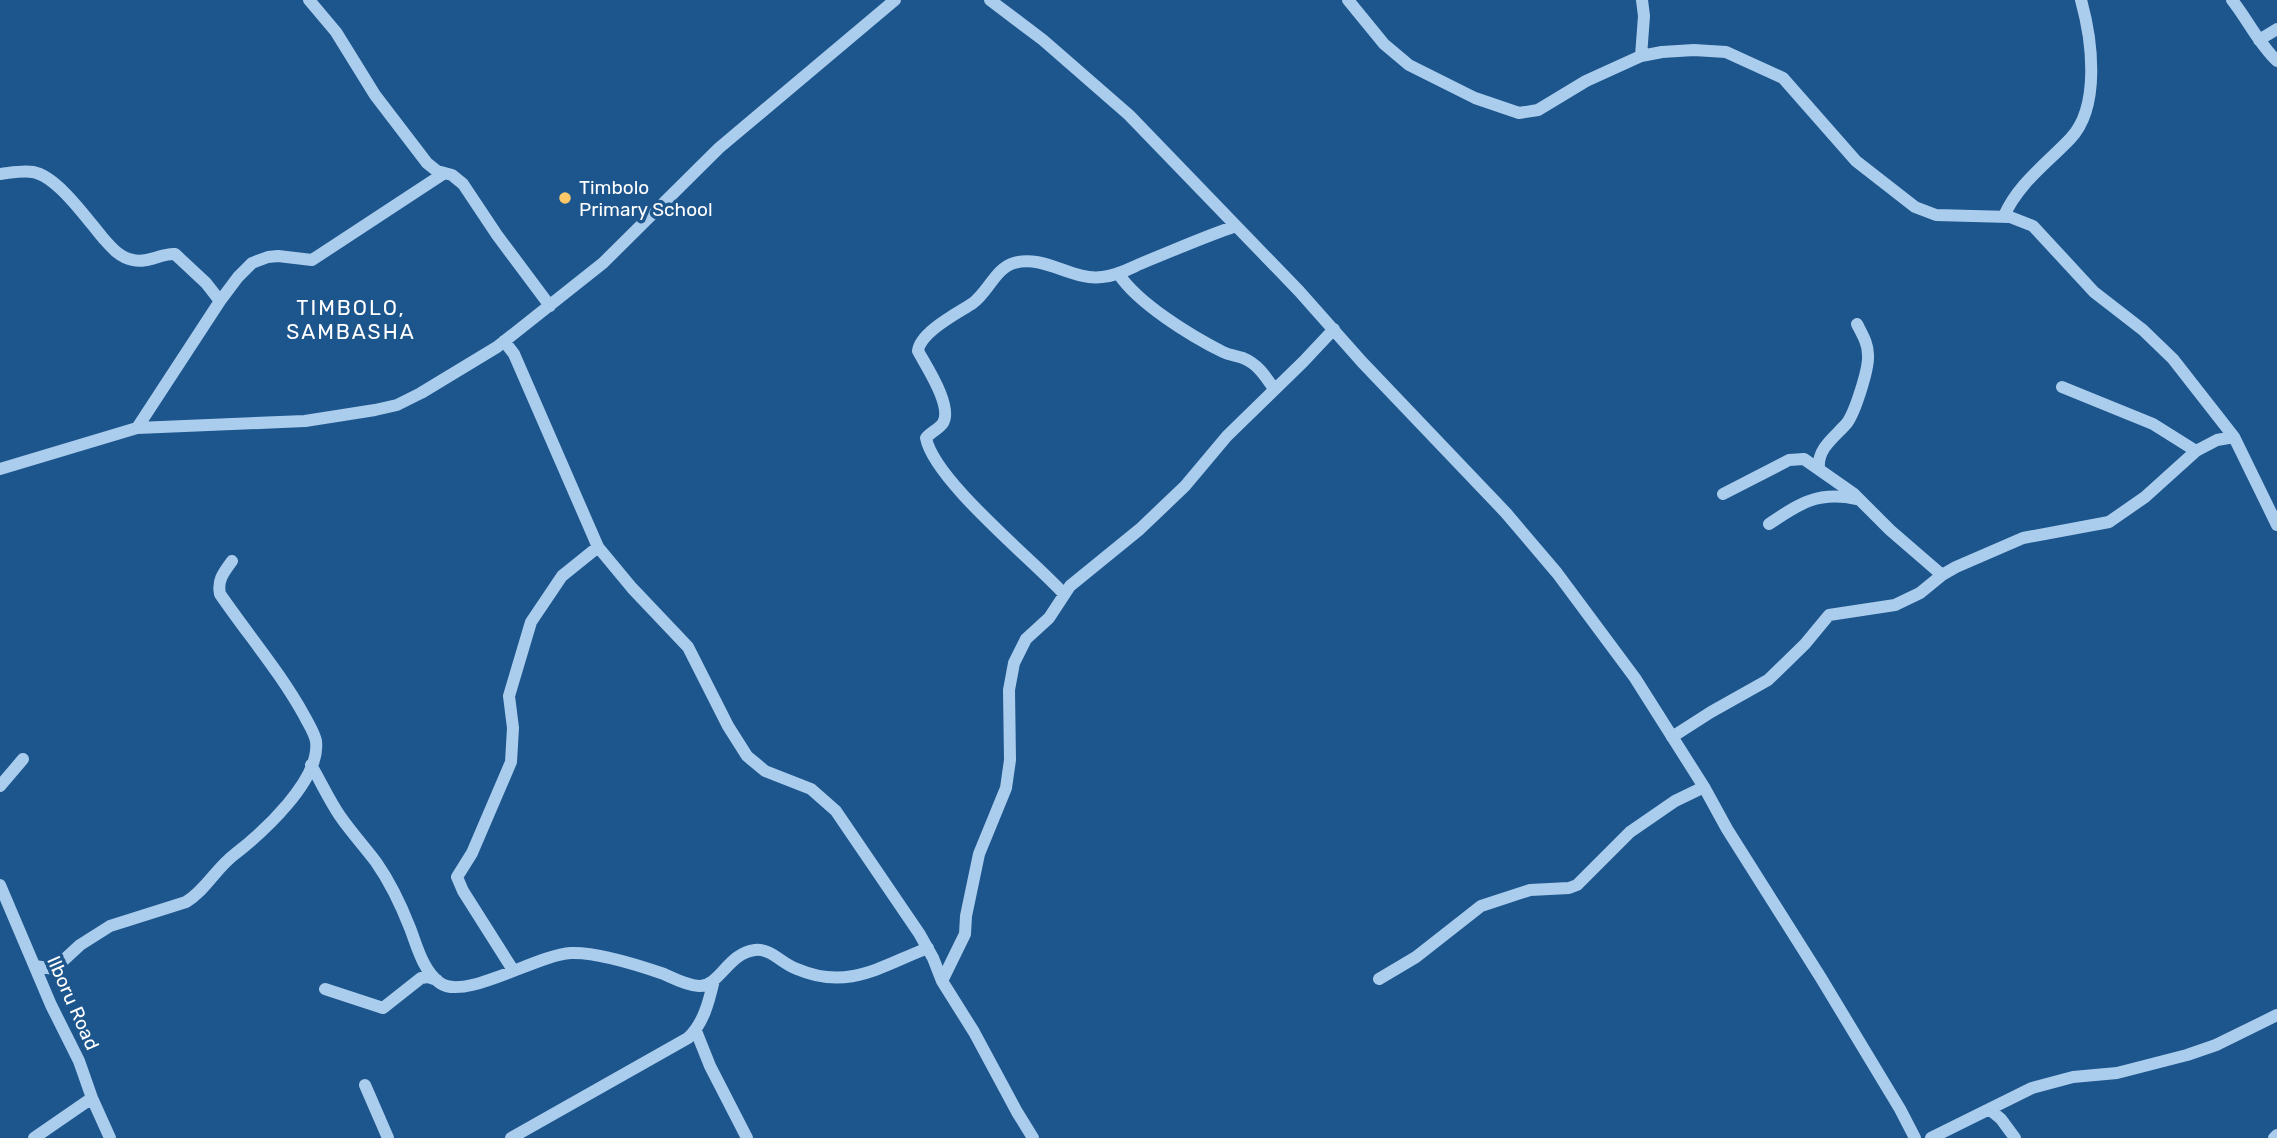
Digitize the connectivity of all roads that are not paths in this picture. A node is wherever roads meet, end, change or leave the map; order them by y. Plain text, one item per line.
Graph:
1 (309, 0) edge
2 (895, 0) edge
3 (990, 0) edge
4 (1348, 0) edge
5 (1642, 0) edge
6 (2081, 0) edge
7 (2232, 0) edge
8 (2277, 29) edge
9 (2259, 40) junction
10 (1641, 56) junction
11 (2277, 61) edge
12 (0, 174) edge
13 (443, 174) junction
14 (2004, 216) junction
15 (1236, 226) junction
16 (1118, 274) junction
17 (220, 301) junction
18 (550, 306) junction
19 (1857, 324) dead end
20 (1334, 329) junction
21 (504, 341) junction
22 (2062, 387) dead end
23 (1274, 389) junction
24 (137, 428) junction
25 (2234, 437) junction
26 (2196, 451) junction
27 (1819, 468) junction
28 (0, 469) edge
29 (1723, 494) dead end
30 (1861, 500) junction
31 (1769, 524) dead end
32 (2277, 525) edge
33 (598, 547) junction
34 (232, 561) dead end
35 (1942, 575) junction
36 (1063, 593) junction
37 (1672, 737) junction
38 (23, 759) dead end
39 (311, 765) junction
40 (0, 786) edge
41 (1704, 787) junction
42 (0, 885) edge
43 (5, 908) edge
44 (928, 948) junction
45 (35, 966) junction
46 (513, 970) junction
47 (1379, 979) dead end
48 (437, 980) junction
49 (714, 980) junction
50 (942, 981) junction
51 (325, 989) dead end
52 (2277, 1015) edge
53 (696, 1031) junction
54 (365, 1085) dead end
55 (92, 1098) junction
56 (1989, 1109) junction
57 (33, 1138) edge
58 (110, 1138) edge
59 (388, 1138) edge
60 (512, 1138) edge
61 (747, 1138) edge
62 (1033, 1138) edge
63 (1915, 1138) edge
64 (1931, 1138) edge
65 (2015, 1138) edge

1 - 13 street
2 - 18 street
3 - 15 street
4 - 10 street
5 - 10 street
6 - 14 street
7 - 9 street
8 - 9 street
9 - 11 street
10 - 14 street
12 - 17 street
13 - 17 street
13 - 18 street
14 - 25 street
15 - 16 street
15 - 20 street
16 - 23 street
16 - 36 street
17 - 24 street
18 - 21 street
19 - 27 street
20 - 23 street
20 - 37 street
21 - 24 street
21 - 33 street
22 - 26 street
23 - 36 street
24 - 28 street
25 - 26 street
25 - 32 street
26 - 35 street
27 - 29 street
27 - 30 street
30 - 31 street
30 - 35 street
33 - 44 street
33 - 46 street
34 - 39 street
35 - 37 street
36 - 50 street
37 - 41 street
38 - 40 street
39 - 45 street
39 - 48 street
41 - 47 street
41 - 63 street
42 - 43 street, Ilboru Road
43 - 45 street, Ilboru Road
44 - 49 street
44 - 50 street
45 - 55 street, Ilboru Road
46 - 48 street
46 - 49 street
48 - 51 street
49 - 53 street
50 - 62 street
52 - 56 street
53 - 60 street
53 - 61 street
54 - 59 street
55 - 57 street
55 - 58 street, Ilboru Road
56 - 64 street
56 - 65 street

